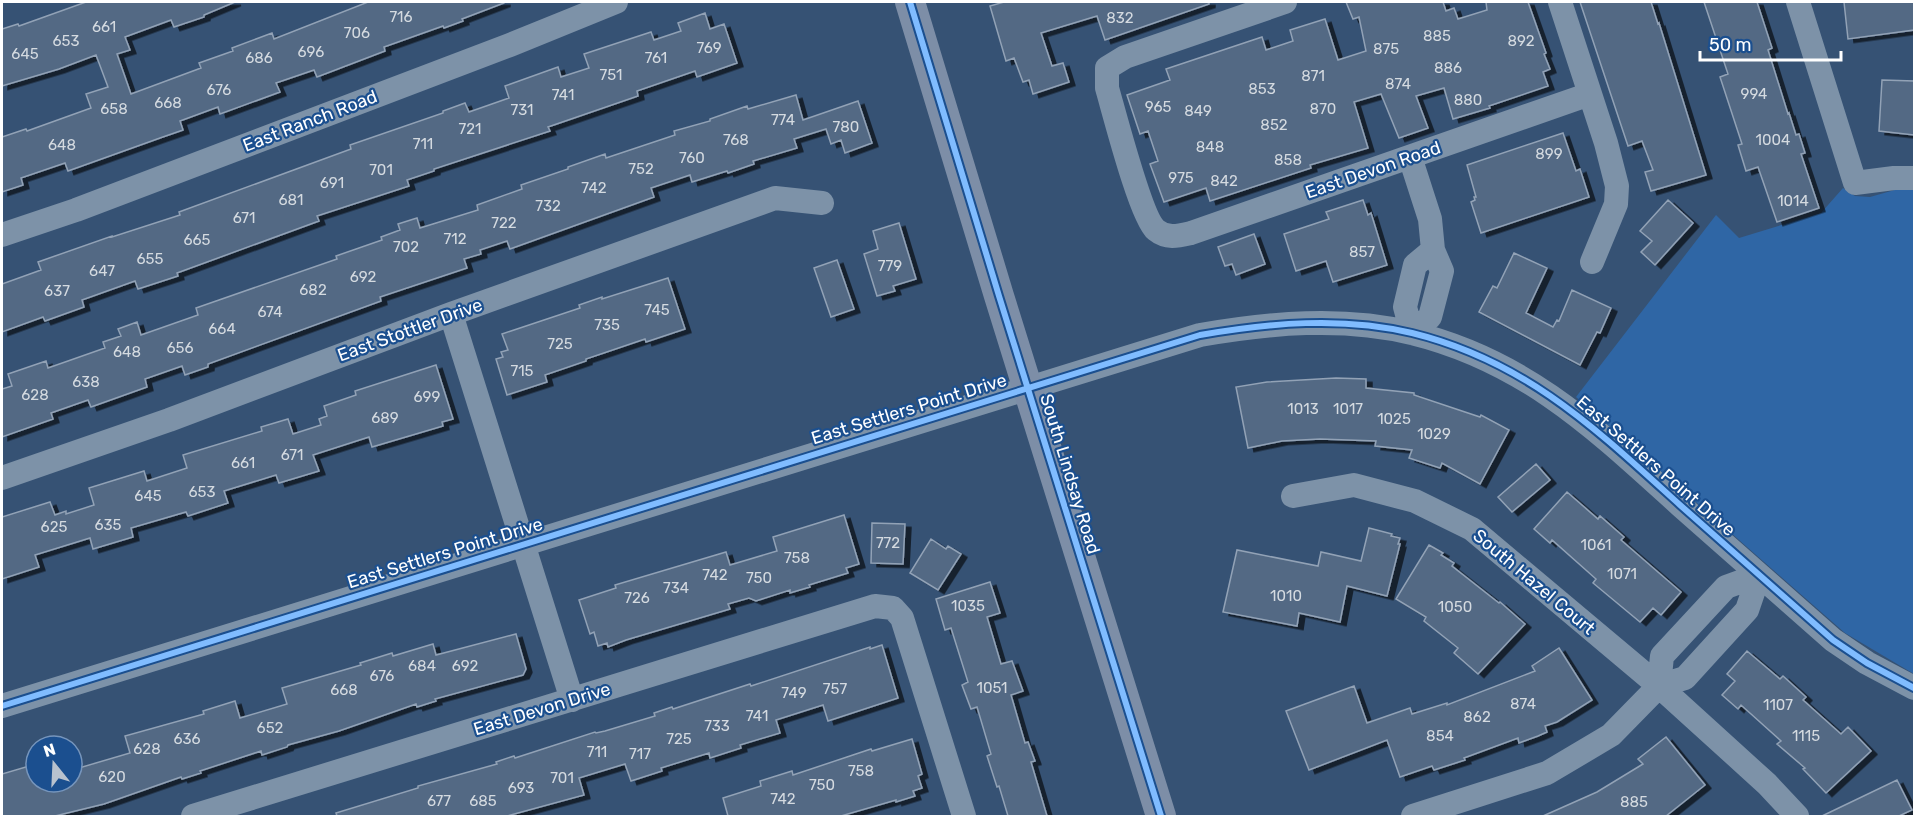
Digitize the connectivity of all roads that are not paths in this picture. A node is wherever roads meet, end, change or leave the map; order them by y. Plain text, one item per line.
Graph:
1 (616, 2) edge
2 (910, 2) edge
3 (1285, 2) edge
4 (1560, 2) edge
5 (1798, 2) edge
6 (1590, 94) junction
7 (1410, 157) junction
8 (1914, 178) edge
9 (822, 203) dead end
10 (2, 235) edge
11 (1592, 262) dead end
12 (451, 314) junction
13 (1412, 333) junction
14 (1028, 387) junction
15 (2, 478) edge
16 (1293, 496) dead end
17 (523, 544) junction
18 (1759, 575) junction
19 (1659, 686) junction
20 (1914, 688) edge
21 (572, 700) junction
22 (2, 706) edge
23 (193, 816) edge
24 (964, 816) edge
25 (1161, 816) edge
26 (1413, 816) edge
27 (1797, 816) edge

1 - 10 street, East Ranch Road
2 - 14 main road, South Lindsay Road
3 - 7 street, East Devon Road
4 - 6 street
5 - 8 street
6 - 7 street, East Devon Road
6 - 11 street
7 - 13 street
9 - 12 street, East Stottler Drive
12 - 15 street, East Stottler Drive
12 - 17 street
13 - 14 street, East Settlers Point Drive
13 - 18 street, East Settlers Point Drive
14 - 17 street, East Settlers Point Drive
14 - 25 main road, South Lindsay Road
16 - 19 street, South Hazel Court
17 - 21 street
17 - 22 street, East Settlers Point Drive
18 - 19 street
18 - 19 street
18 - 20 street, East Settlers Point Drive
19 - 26 street
19 - 27 street, South Hazel Court
21 - 23 street, East Devon Drive
21 - 24 street, East Devon Drive

